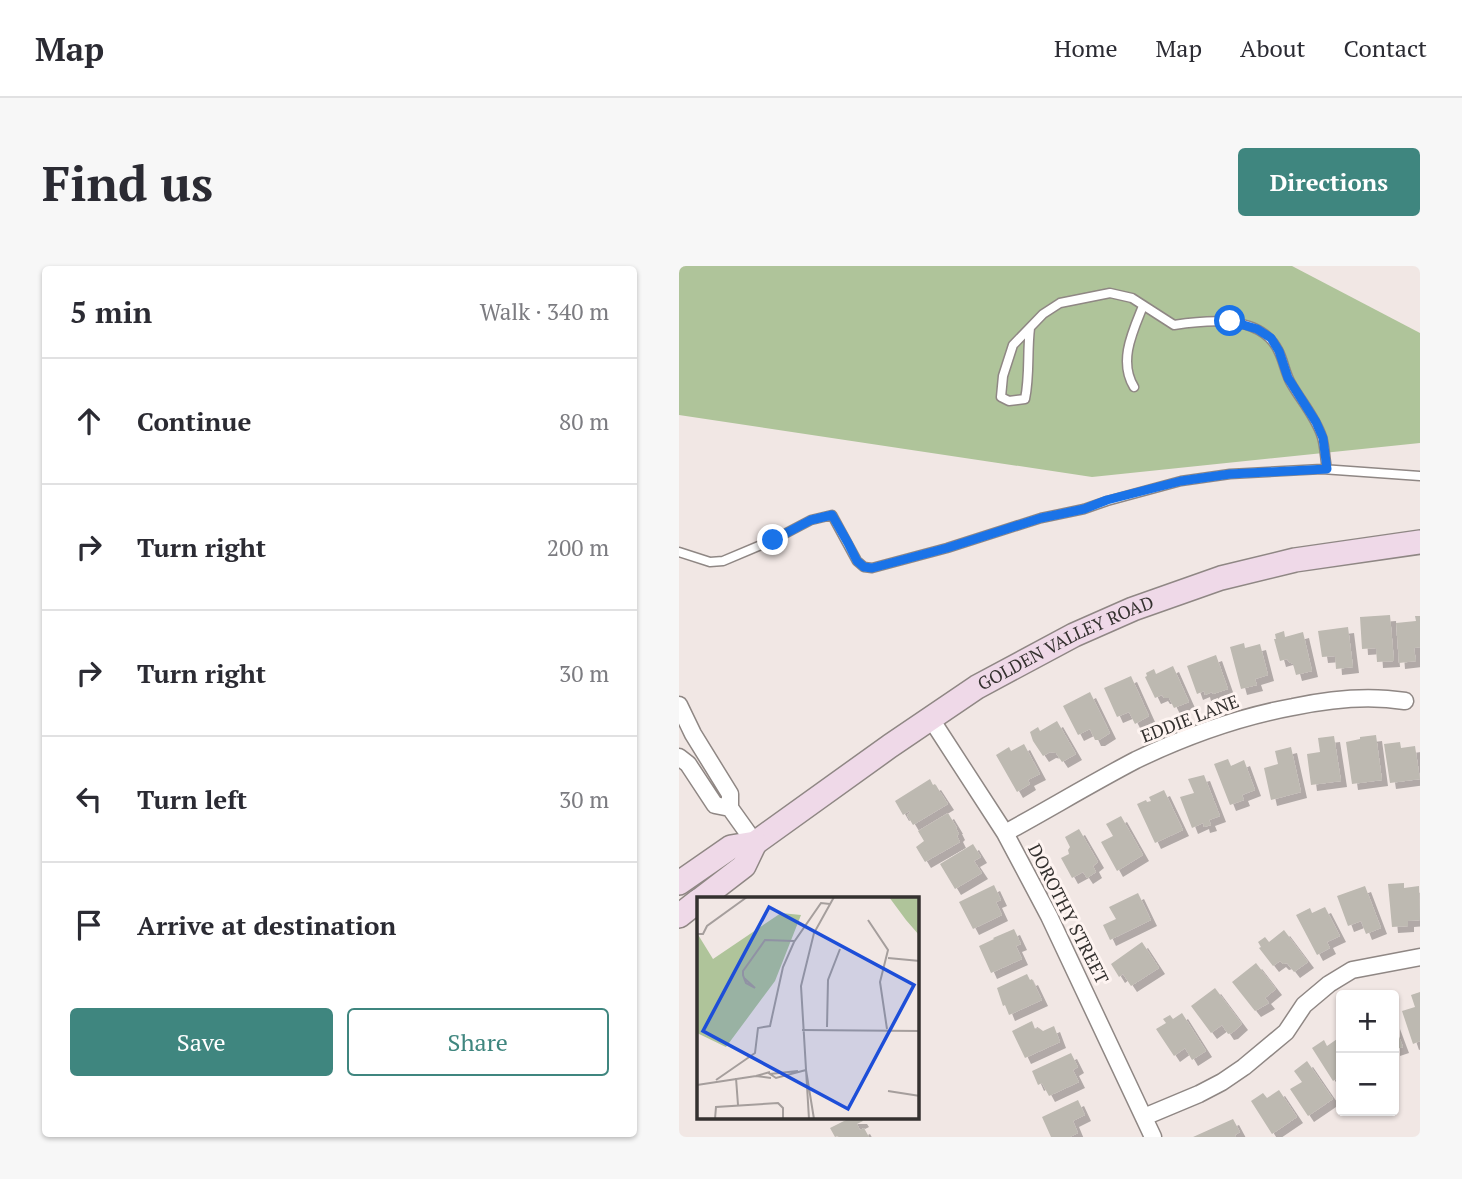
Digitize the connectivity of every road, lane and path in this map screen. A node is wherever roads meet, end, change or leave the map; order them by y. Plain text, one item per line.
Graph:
1 (1143, 306) junction
2 (1030, 328) junction
3 (1134, 387) dead end
4 (1327, 469) junction
5 (1420, 476) edge
6 (1420, 542) edge
7 (679, 552) edge
8 (1405, 701) dead end
9 (679, 705) edge
10 (931, 719) junction
11 (679, 735) edge
12 (704, 753) junction
13 (679, 757) edge
14 (730, 808) junction
15 (1005, 833) junction
16 (755, 843) junction
17 (679, 883) edge
18 (704, 897) edge
19 (697, 902) edge
20 (679, 916) edge
21 (1420, 957) edge
22 (1144, 1118) junction
23 (1153, 1137) edge

1 - 2 lane
1 - 3 lane
1 - 4 lane
2 - 2 lane
4 - 5 lane
4 - 7 lane
6 - 10 main road, GOLDEN VALLEY ROAD
8 - 15 street, EDDIE LANE
9 - 12 street
10 - 15 street, DOROTHY STREET
10 - 16 main road, GOLDEN VALLEY ROAD
11 - 12 street
12 - 14 street
13 - 14 street
14 - 16 street
15 - 22 street, DOROTHY STREET
16 - 17 main road, GOLDEN VALLEY ROAD
16 - 18 main road, GOLDEN VALLEY ROAD
19 - 20 main road, GOLDEN VALLEY ROAD
21 - 22 street
22 - 23 street, DOROTHY STREET

